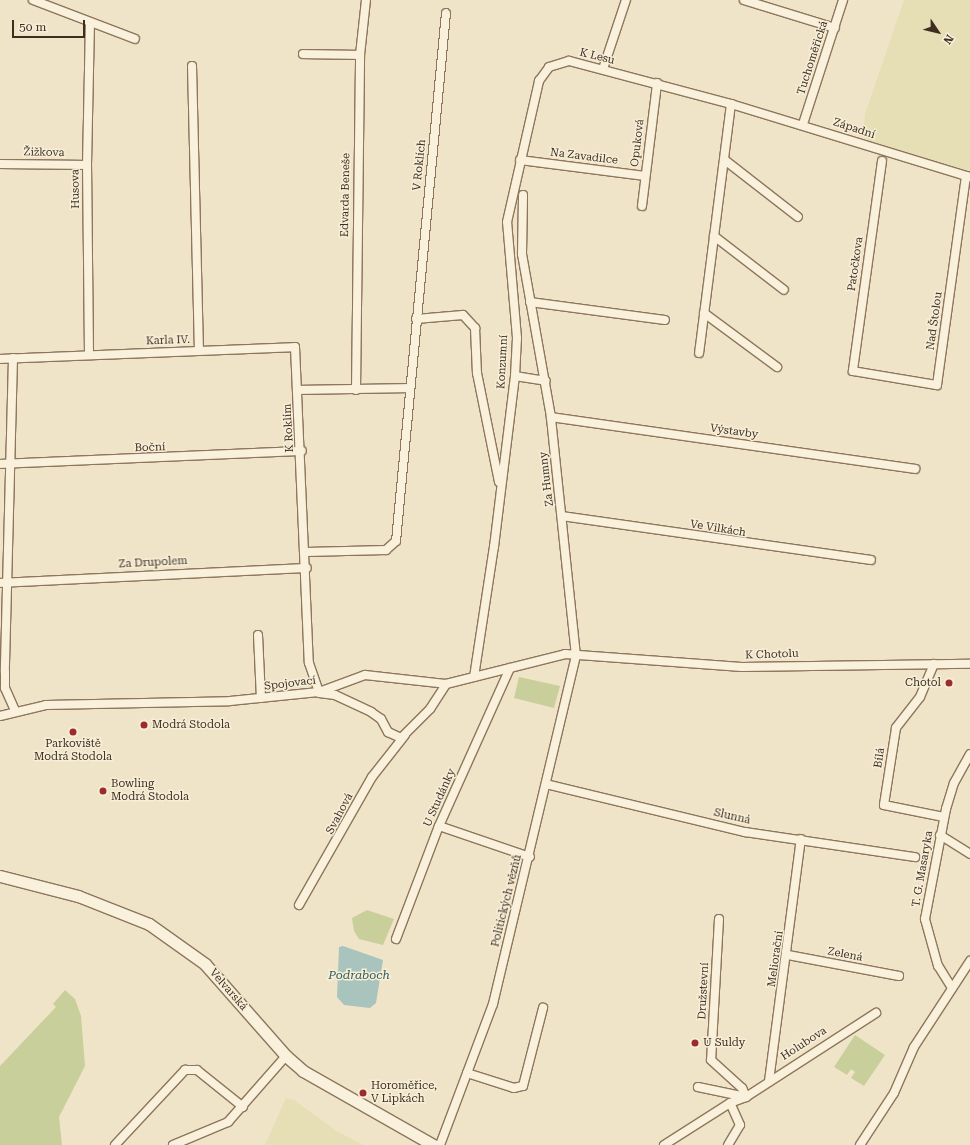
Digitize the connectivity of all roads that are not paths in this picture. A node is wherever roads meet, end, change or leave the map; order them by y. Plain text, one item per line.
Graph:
1 (33, 0) edge
2 (366, 0) edge
3 (626, 0) edge
4 (744, 0) edge
5 (843, 0) edge
6 (446, 14) dead end
7 (90, 23) junction
8 (835, 28) junction
9 (134, 39) dead end
10 (303, 54) dead end
11 (360, 55) junction
12 (192, 66) dead end
13 (603, 70) junction
14 (657, 83) junction
15 (731, 104) junction
16 (803, 124) junction
17 (520, 160) junction
18 (726, 161) junction
19 (882, 161) dead end
20 (0, 164) edge
21 (87, 165) junction
22 (645, 176) junction
23 (968, 177) edge
24 (523, 194) dead end
25 (642, 206) dead end
26 (509, 211) joint
27 (798, 217) dead end
28 (714, 236) junction
29 (511, 272) junction
30 (525, 274) junction
31 (784, 290) dead end
32 (530, 302) junction
33 (704, 312) junction
34 (416, 319) junction
35 (665, 320) dead end
36 (199, 351) junction
37 (699, 353) dead end
38 (89, 354) junction
39 (14, 358) junction
40 (0, 359) edge
41 (777, 367) dead end
42 (853, 371) joint
43 (514, 376) junction
44 (546, 381) junction
45 (410, 388) junction
46 (299, 390) junction
47 (356, 390) junction
48 (551, 417) junction
49 (302, 451) junction
50 (0, 464) edge
51 (13, 464) junction
52 (915, 469) dead end
53 (501, 490) junction
54 (562, 516) junction
55 (306, 552) junction
56 (871, 560) dead end
57 (307, 568) junction
58 (4, 583) edge
59 (258, 635) dead end
60 (576, 656) junction
61 (934, 664) junction
62 (970, 664) edge
63 (510, 668) junction
64 (474, 677) junction
65 (446, 684) junction
66 (0, 690) edge
67 (318, 692) junction
68 (261, 698) junction
69 (14, 710) junction
70 (0, 716) edge
71 (405, 735) junction
72 (970, 754) edge
73 (546, 784) junction
74 (944, 817) junction
75 (439, 826) junction
76 (940, 835) junction
77 (801, 839) junction
78 (970, 854) edge
79 (530, 857) junction
80 (915, 857) dead end
81 (0, 876) edge
82 (299, 906) dead end
83 (719, 919) dead end
84 (396, 939) dead end
85 (788, 955) junction
86 (970, 961) edge
87 (899, 976) dead end
88 (952, 988) junction
89 (543, 1008) dead end
90 (876, 1013) dead end
91 (286, 1056) junction
92 (467, 1073) junction
93 (769, 1081) junction
94 (698, 1087) dead end
95 (746, 1097) junction
96 (730, 1103) junction
97 (243, 1107) junction
98 (115, 1145) edge
99 (173, 1145) edge
100 (433, 1145) edge
101 (440, 1145) edge
102 (664, 1145) edge
103 (728, 1145) edge
104 (860, 1145) edge

1 - 7 street
2 - 11 street, Edvarda Beneše
3 - 13 street
4 - 8 street
5 - 8 street, Tuchoměřická
6 - 34 street, V Roklích
7 - 9 street
7 - 21 street, Husova
8 - 16 street, Tuchoměřická
10 - 11 street
11 - 47 street, Edvarda Beneše
12 - 36 street
13 - 14 street, K Lesu
13 - 17 street, K Lesu
14 - 15 street, K Lesu
14 - 22 street, Opuková
15 - 16 street, Západní
15 - 18 street
16 - 23 street, Západní
17 - 22 street, Na Zavadilce
17 - 26 street, K Lesu
18 - 27 street
18 - 28 street
19 - 42 street, Patočkova
20 - 21 street, Žižkova
21 - 38 street, Husova
22 - 25 street, Opuková
23 - 42 street, Nad Štolou
24 - 30 street, Za Humny
26 - 29 street, Konzumní
28 - 31 street
28 - 33 street
29 - 30 street
29 - 43 street, Konzumní
30 - 32 street, Za Humny
32 - 35 street
32 - 44 street, Za Humny
33 - 37 street
33 - 41 street
34 - 45 street
34 - 53 street, Konzumní
36 - 38 street, Karla IV.
36 - 46 street, Karla IV.
38 - 39 street, Karla IV.
39 - 40 street, Karla IV.
39 - 51 street
43 - 44 street
43 - 53 street, Konzumní
44 - 48 street, Za Humny
45 - 47 street, K Roklím
45 - 55 street
46 - 47 street, K Roklím
46 - 49 street, K Roklím
48 - 52 street, Výstavby
48 - 54 street, Za Humny
49 - 51 street, Boční
49 - 55 street, K Roklím
50 - 51 street, Boční
51 - 58 street
53 - 64 street, Konzumní
54 - 56 street, Ve Vilkách
54 - 60 street, Za Humny
55 - 57 street, K Roklím
57 - 58 street, Za Drupolem
57 - 67 street, K Roklím
58 - 69 street
59 - 68 street
60 - 61 street, K Chotolu
60 - 63 street, Spojovací
60 - 73 street, Politických vězňů
61 - 62 street, K Chotolu
61 - 74 street, Bílá
63 - 64 street, Spojovací
63 - 75 street, U Studánky
64 - 65 street, Spojovací
65 - 67 street, Spojovací
65 - 71 street, Svahová
66 - 69 street
67 - 68 street, Spojovací
67 - 71 street
68 - 69 street, Spojovací
69 - 70 street, Spojovací
71 - 82 street, Svahová
72 - 74 street, T. G. Masaryka
73 - 77 street, Slunná
73 - 79 street, Politických vězňů
74 - 76 street, T. G. Masaryka
75 - 79 street
75 - 84 street, U Studánky
76 - 78 street
76 - 88 street, T. G. Masaryka
77 - 80 street, Slunná
77 - 85 street, Meliorační
79 - 92 street, Politických vězňů
81 - 91 main road, Velvarská
83 - 95 street, Družstevní
85 - 87 street, Zelená
85 - 93 street, Meliorační
86 - 88 street
88 - 104 street
89 - 92 street
90 - 93 street, Holubova
91 - 97 street
91 - 100 main road, Velvarská
92 - 101 street, Politických vězňů
93 - 95 street, Holubova
94 - 95 street
95 - 96 street, Holubova
96 - 102 street, Holubova
96 - 103 street
97 - 98 street
97 - 99 street

